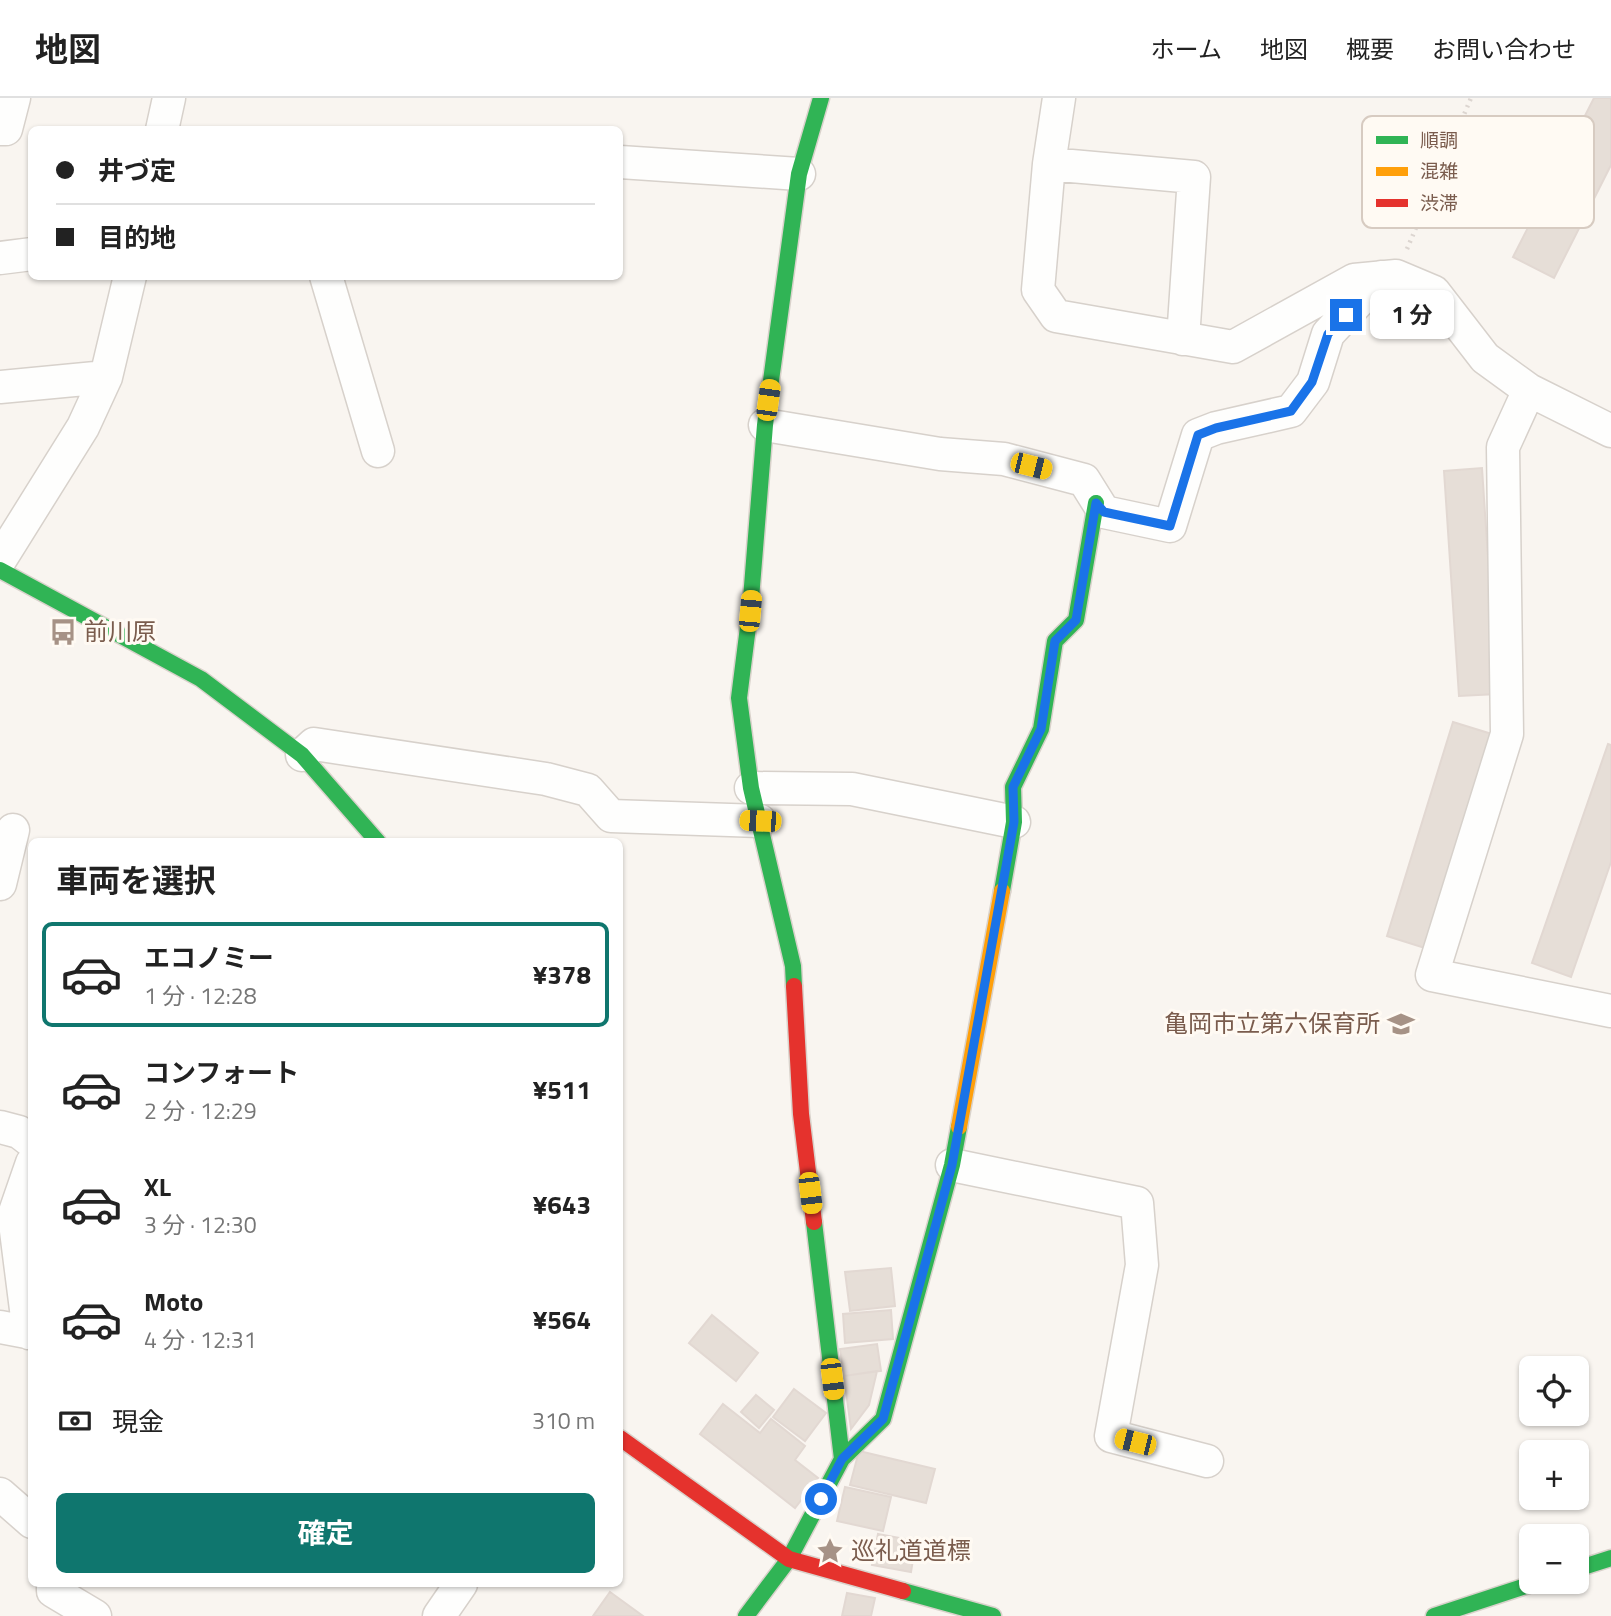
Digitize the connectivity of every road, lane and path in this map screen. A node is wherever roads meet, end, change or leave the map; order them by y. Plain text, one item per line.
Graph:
1 (14, 98) edge
2 (169, 98) edge
3 (821, 98) edge
4 (1059, 98) edge
5 (1471, 98) edge
6 (1463, 116) edge
7 (163, 126) edge
8 (0, 129) edge
9 (623, 162) edge
10 (1049, 164) junction
11 (799, 174) junction
12 (1411, 228) edge
13 (28, 254) edge
14 (0, 258) edge
15 (1389, 276) junction
16 (129, 280) edge
17 (327, 280) edge
18 (1183, 339) junction
19 (106, 377) junction
20 (0, 387) edge
21 (1529, 390) junction
22 (765, 425) junction
23 (1611, 431) edge
24 (378, 451) dead end
25 (1096, 503) junction
26 (0, 560) edge
27 (0, 569) edge
28 (302, 755) junction
29 (751, 788) junction
30 (760, 821) junction
31 (1014, 822) junction
32 (15, 832) edge
33 (375, 838) edge
34 (0, 884) edge
35 (1611, 1011) edge
36 (0, 1127) edge
37 (28, 1153) edge
38 (952, 1165) junction
39 (28, 1170) edge
40 (20, 1331) edge
41 (623, 1440) edge
42 (842, 1459) junction
43 (1207, 1461) dead end
44 (0, 1494) edge
45 (28, 1518) edge
46 (1611, 1558) edge
47 (789, 1559) junction
48 (1589, 1565) edge
49 (54, 1587) edge
50 (459, 1587) edge
51 (1519, 1588) edge
52 (95, 1616) edge
53 (439, 1616) edge
54 (747, 1616) edge
55 (993, 1616) edge
56 (1434, 1616) edge

1 - 8 street
2 - 7 street
3 - 11 street
4 - 10 street
5 - 6 path
9 - 11 street
10 - 18 street
10 - 18 street
11 - 22 street
12 - 15 path
13 - 14 street
15 - 18 street
15 - 21 street
15 - 25 street
16 - 19 street
17 - 24 street
19 - 20 street
19 - 26 street
21 - 23 street
21 - 35 street
22 - 25 street
22 - 29 street
25 - 31 street
27 - 28 street
28 - 30 street
28 - 33 street
29 - 30 street
29 - 31 street
30 - 42 street
31 - 38 street
32 - 34 street
36 - 37 street
38 - 42 street
38 - 43 street
39 - 40 street
41 - 47 street
42 - 47 street
44 - 45 street
46 - 48 street
47 - 54 street
47 - 55 street
49 - 52 street
50 - 53 street
51 - 56 street

